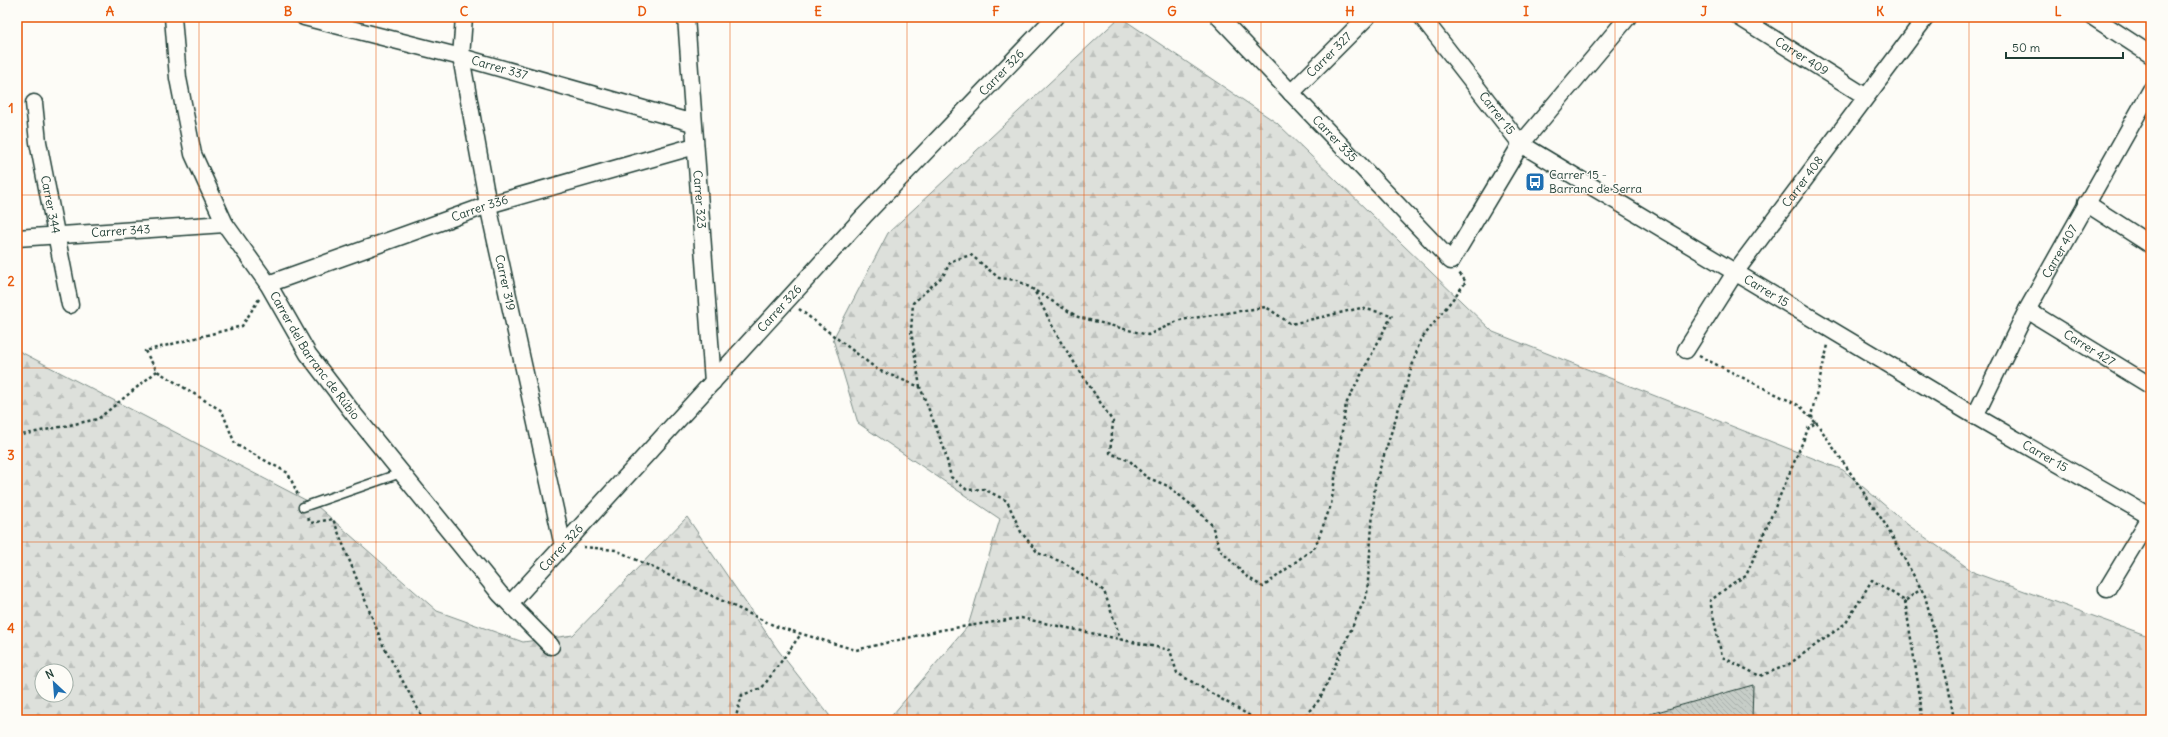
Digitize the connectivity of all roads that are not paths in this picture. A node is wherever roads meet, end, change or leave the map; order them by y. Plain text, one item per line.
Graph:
1 (173, 17) edge
2 (304, 17) edge
3 (464, 17) edge
4 (684, 17) edge
5 (1055, 17) edge
6 (1219, 17) edge
7 (1367, 17) edge
8 (1422, 17) edge
9 (1739, 17) edge
10 (1926, 17) edge
11 (2093, 17) edge
12 (1624, 19) edge
13 (348, 22) edge
14 (2151, 55) edge
15 (460, 57) junction
16 (2151, 90) edge
17 (1291, 93) junction
18 (1865, 96) junction
19 (34, 103) dead end
20 (693, 123) junction
21 (1521, 144) junction
22 (695, 146) junction
23 (2086, 203) junction
24 (488, 205) junction
25 (225, 224) junction
26 (57, 236) junction
27 (17, 238) edge
28 (2151, 245) edge
29 (1736, 271) junction
30 (268, 284) junction
31 (70, 305) dead end
32 (2027, 310) junction
33 (1686, 350) road end
34 (713, 382) junction
35 (2151, 386) edge
36 (1975, 416) junction
37 (401, 473) junction
38 (303, 507) road end
39 (2151, 516) edge
40 (563, 546) junction
41 (2107, 589) dead end
42 (510, 604) junction
43 (551, 646) dead end

1 - 25 street, Carrer del Barranc de Rúbio
2 - 13 street, Carrer 337
3 - 15 street, Carrer 319
4 - 20 street, Carrer 323
5 - 34 street, Carrer 326
6 - 17 street, Carrer 335
7 - 17 street, Carrer 327
8 - 21 street, Carrer 15
9 - 18 street, Carrer 409
10 - 18 street, Carrer 408
11 - 14 street
12 - 21 street
13 - 15 street, Carrer 337
15 - 20 street, Carrer 337
15 - 24 street, Carrer 319
16 - 23 street, Carrer 407
17 - 21 street, Carrer 335
18 - 29 street, Carrer 408
19 - 26 street, Carrer 344
20 - 22 street, Carrer 323
21 - 29 street, Carrer 15
22 - 24 street, Carrer 336
22 - 34 street, Carrer 323
23 - 28 street
23 - 32 street, Carrer 407
24 - 30 street, Carrer 336
24 - 40 street, Carrer 319
25 - 26 street, Carrer 343
25 - 30 street, Carrer del Barranc de Rúbio
26 - 27 street, Carrer 343
26 - 31 street, Carrer 344
29 - 33 street, Carrer 408
29 - 36 street, Carrer 15
30 - 37 street, Carrer del Barranc de Rúbio
32 - 35 street, Carrer 427
32 - 36 street, Carrer 407
34 - 40 street, Carrer 326
36 - 39 street, Carrer 15
37 - 38 lane
37 - 42 street, Carrer del Barranc de Rúbio
39 - 41 street
40 - 42 street, Carrer 326
42 - 43 street, Carrer del Barranc de Rúbio

